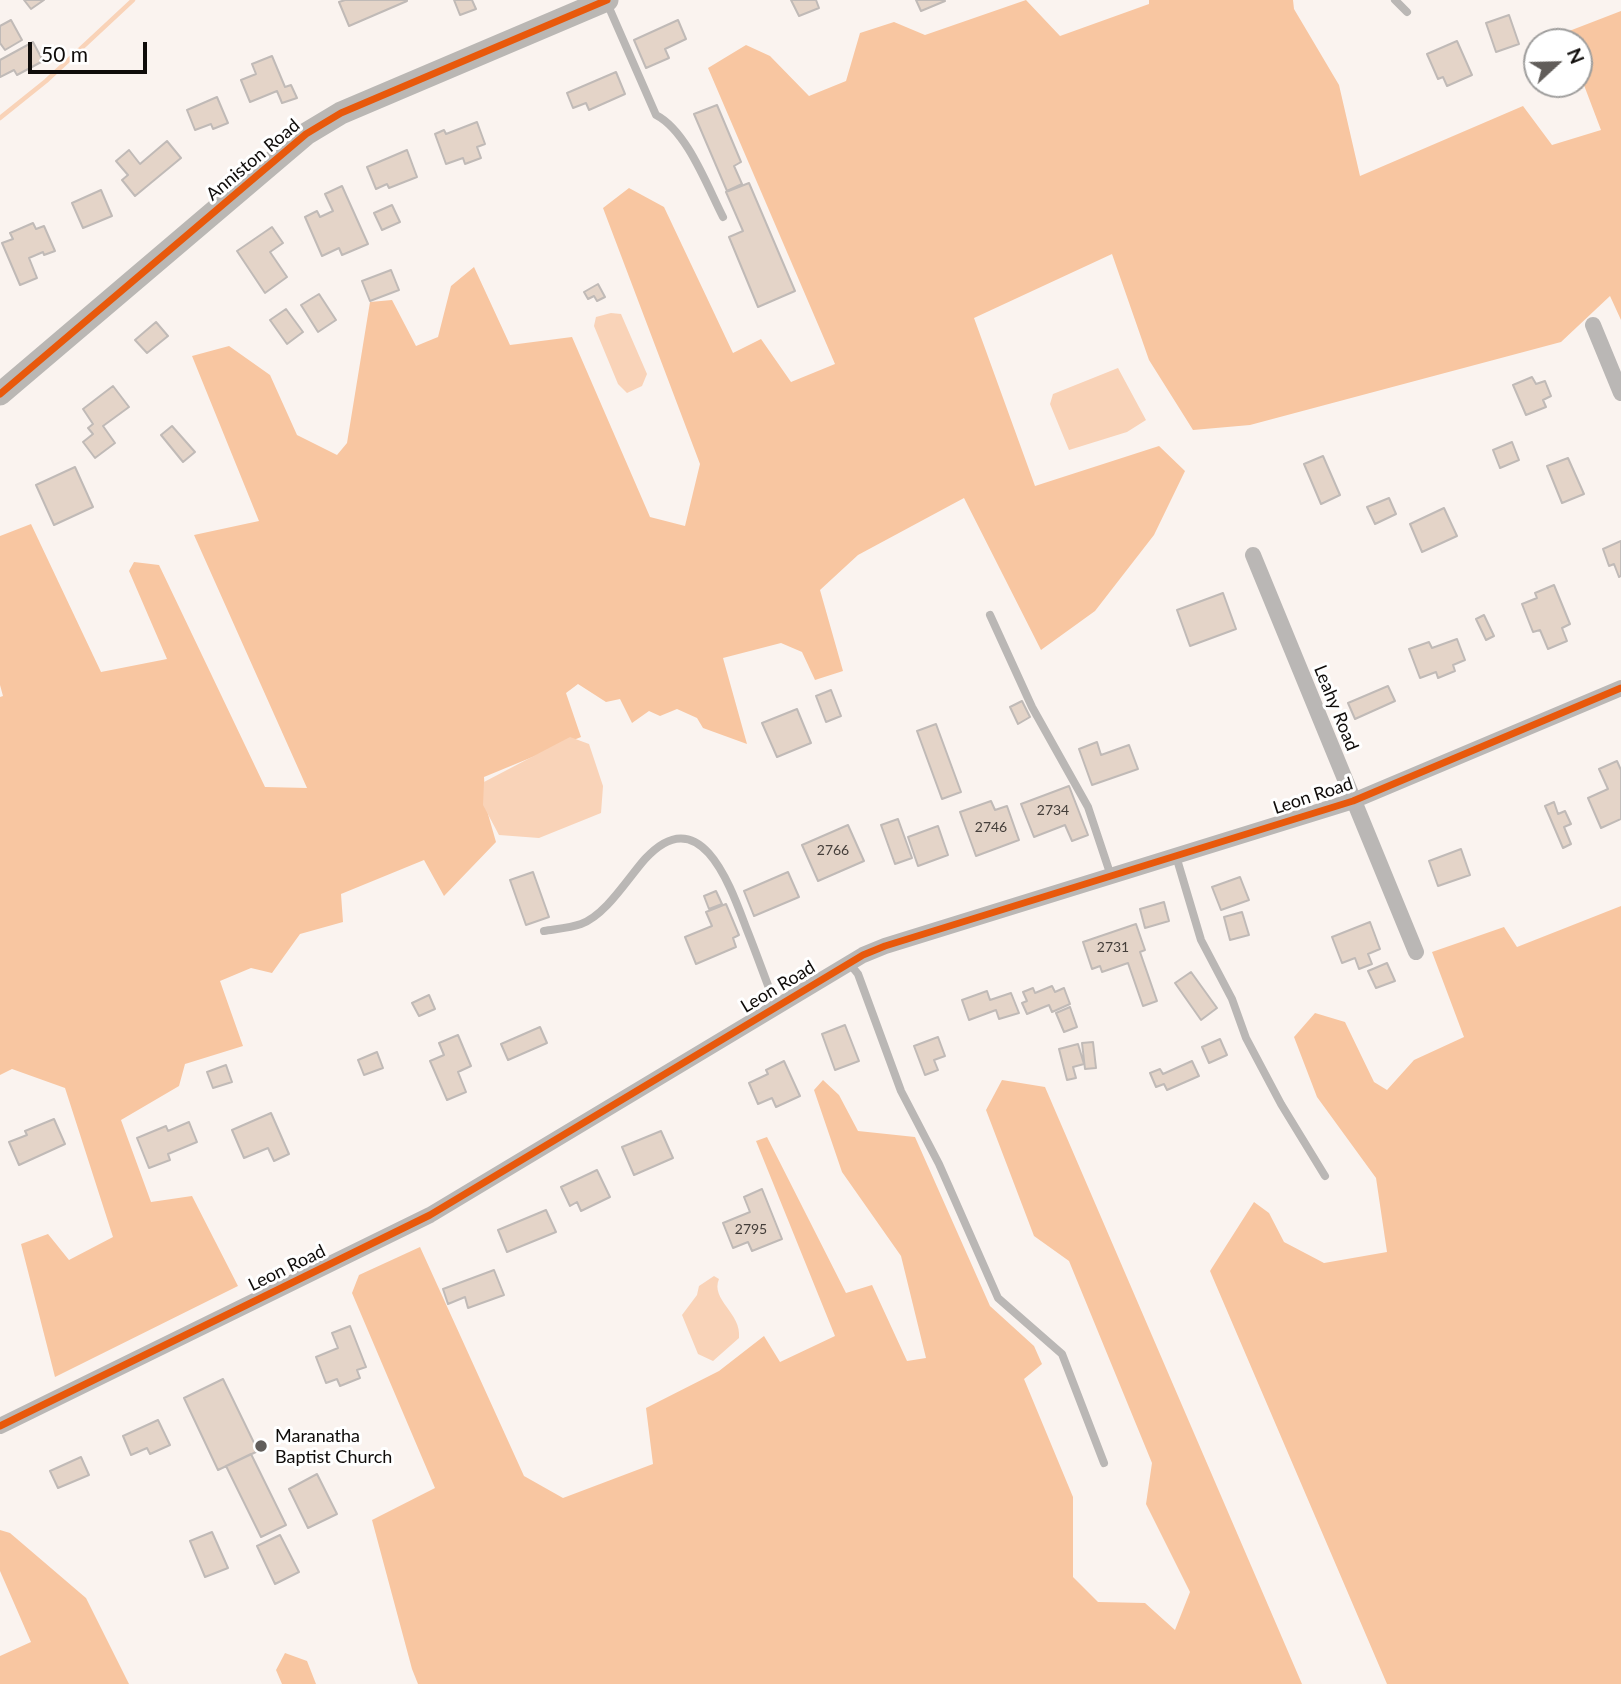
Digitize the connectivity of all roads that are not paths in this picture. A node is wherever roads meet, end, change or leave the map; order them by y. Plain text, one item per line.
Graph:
1 (607, 0) edge
2 (1395, 0) edge
3 (1407, 12) dead end
4 (723, 217) dead end
5 (1593, 325) dead end
6 (1621, 393) edge
7 (0, 394) edge
8 (1253, 555) dead end
9 (990, 615) dead end
10 (1621, 688) edge
11 (1353, 801) junction
12 (1176, 856) junction
13 (1111, 876) junction
14 (544, 932) dead end
15 (1416, 952) dead end
16 (849, 963) junction
17 (776, 1006) junction
18 (1325, 1176) dead end
19 (0, 1426) edge
20 (1104, 1463) dead end

1 - 4 lane
1 - 7 street, Anniston Road
2 - 3 lane
5 - 6 street
8 - 11 street, Leahy Road
9 - 13 lane
10 - 11 street, Leon Road
11 - 12 street, Leon Road
11 - 15 street, Leahy Road
12 - 13 street, Leon Road
12 - 18 lane
13 - 16 street, Leon Road
14 - 17 lane
16 - 17 street, Leon Road
16 - 20 lane
17 - 19 street, Leon Road

